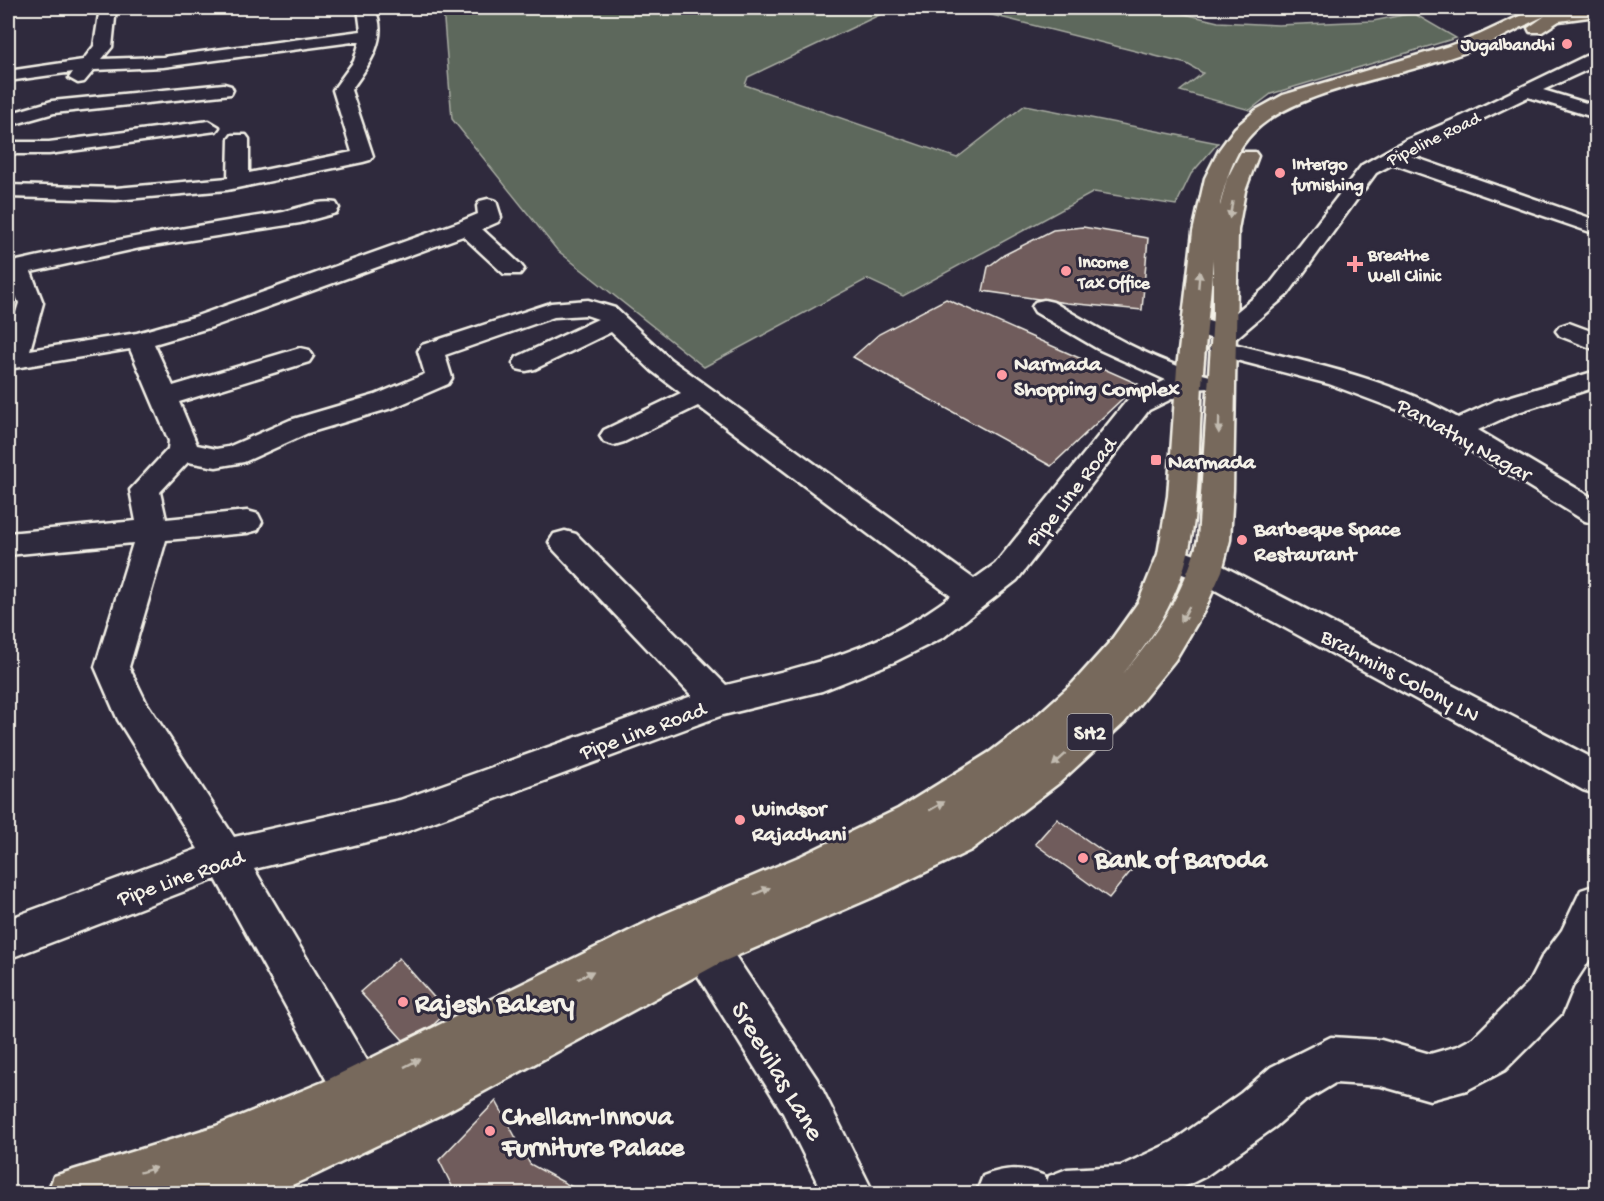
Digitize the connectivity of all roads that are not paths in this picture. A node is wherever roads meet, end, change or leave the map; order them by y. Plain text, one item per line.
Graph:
1 (108, 8) edge
2 (366, 8) edge
3 (1554, 8) edge
4 (1595, 11) edge
5 (370, 35) junction
6 (1596, 56) edge
7 (87, 65) junction
8 (8, 76) edge
9 (225, 90) dead end
10 (1528, 91) junction
11 (52, 107) junction
12 (1596, 112) edge
13 (8, 120) edge
14 (209, 127) dead end
15 (239, 139) dead end
16 (8, 149) edge
17 (1393, 157) junction
18 (238, 182) junction
19 (8, 191) edge
20 (488, 206) dead end
21 (328, 208) dead end
22 (467, 227) junction
23 (1596, 227) edge
24 (13, 269) edge
25 (512, 269) dead end
26 (1044, 307) dead end
27 (614, 321) junction
28 (1569, 331) dead end
29 (1215, 337) junction
30 (139, 340) junction
31 (1596, 342) edge
32 (300, 356) dead end
33 (11, 361) edge
34 (526, 363) dead end
35 (1596, 379) edge
36 (1205, 382) junction
37 (700, 394) junction
38 (162, 398) junction
39 (1455, 430) junction
40 (614, 436) dead end
41 (182, 452) junction
42 (1596, 514) edge
43 (247, 522) dead end
44 (153, 530) junction
45 (565, 542) dead end
46 (8, 544) edge
47 (1189, 565) junction
48 (974, 596) junction
49 (720, 701) junction
50 (1596, 778) edge
51 (225, 857) junction
52 (1596, 904) edge
53 (700, 934) junction
54 (8, 939) edge
55 (367, 1106) junction
56 (256, 1185) edge
57 (72, 1194) edge
58 (208, 1194) edge
59 (849, 1194) edge
60 (1001, 1194) edge
61 (1027, 1194) edge
62 (1067, 1194) edge

1 - 7 street
2 - 5 street
29 -> 3 main road
4 -> 29 main road
5 - 7 street
5 - 18 street
6 - 10 street, Pipeline Road
7 - 8 street
7 - 11 street
9 - 11 street
10 - 12 street
10 - 17 street, Pipeline Road
11 - 13 street
11 - 16 street
14 - 16 street
15 - 18 street
17 - 23 street
17 - 29 street, Pipeline Road
18 - 19 street
20 - 22 street
21 - 24 street
22 - 25 street
22 - 30 street
24 - 33 street
26 - 36 street
27 - 34 street
27 - 37 street
27 - 41 street
28 - 31 street
29 - 36 main road
29 - 39 street, Parvathy Nagar
30 - 33 street
30 - 38 street
32 - 38 street
35 - 39 street
36 - 47 main road
36 - 48 street, Pipe Line Road
37 - 40 street
37 - 48 street
38 - 41 street
39 - 42 street, Parvathy Nagar
41 - 44 street
43 - 44 street
44 - 46 street
44 - 51 street
45 - 49 street
47 - 50 street, Brahmins Colony LN
47 - 53 main road
48 - 49 street, Pipe Line Road
49 - 51 street, Pipe Line Road
51 - 54 street, Pipe Line Road
51 - 55 street
52 - 62 street
53 - 55 main road
53 - 59 street, Sreevilas Lane
55 - 56 main road
57 -> 55 main road
56 - 58 main road
60 - 61 street

